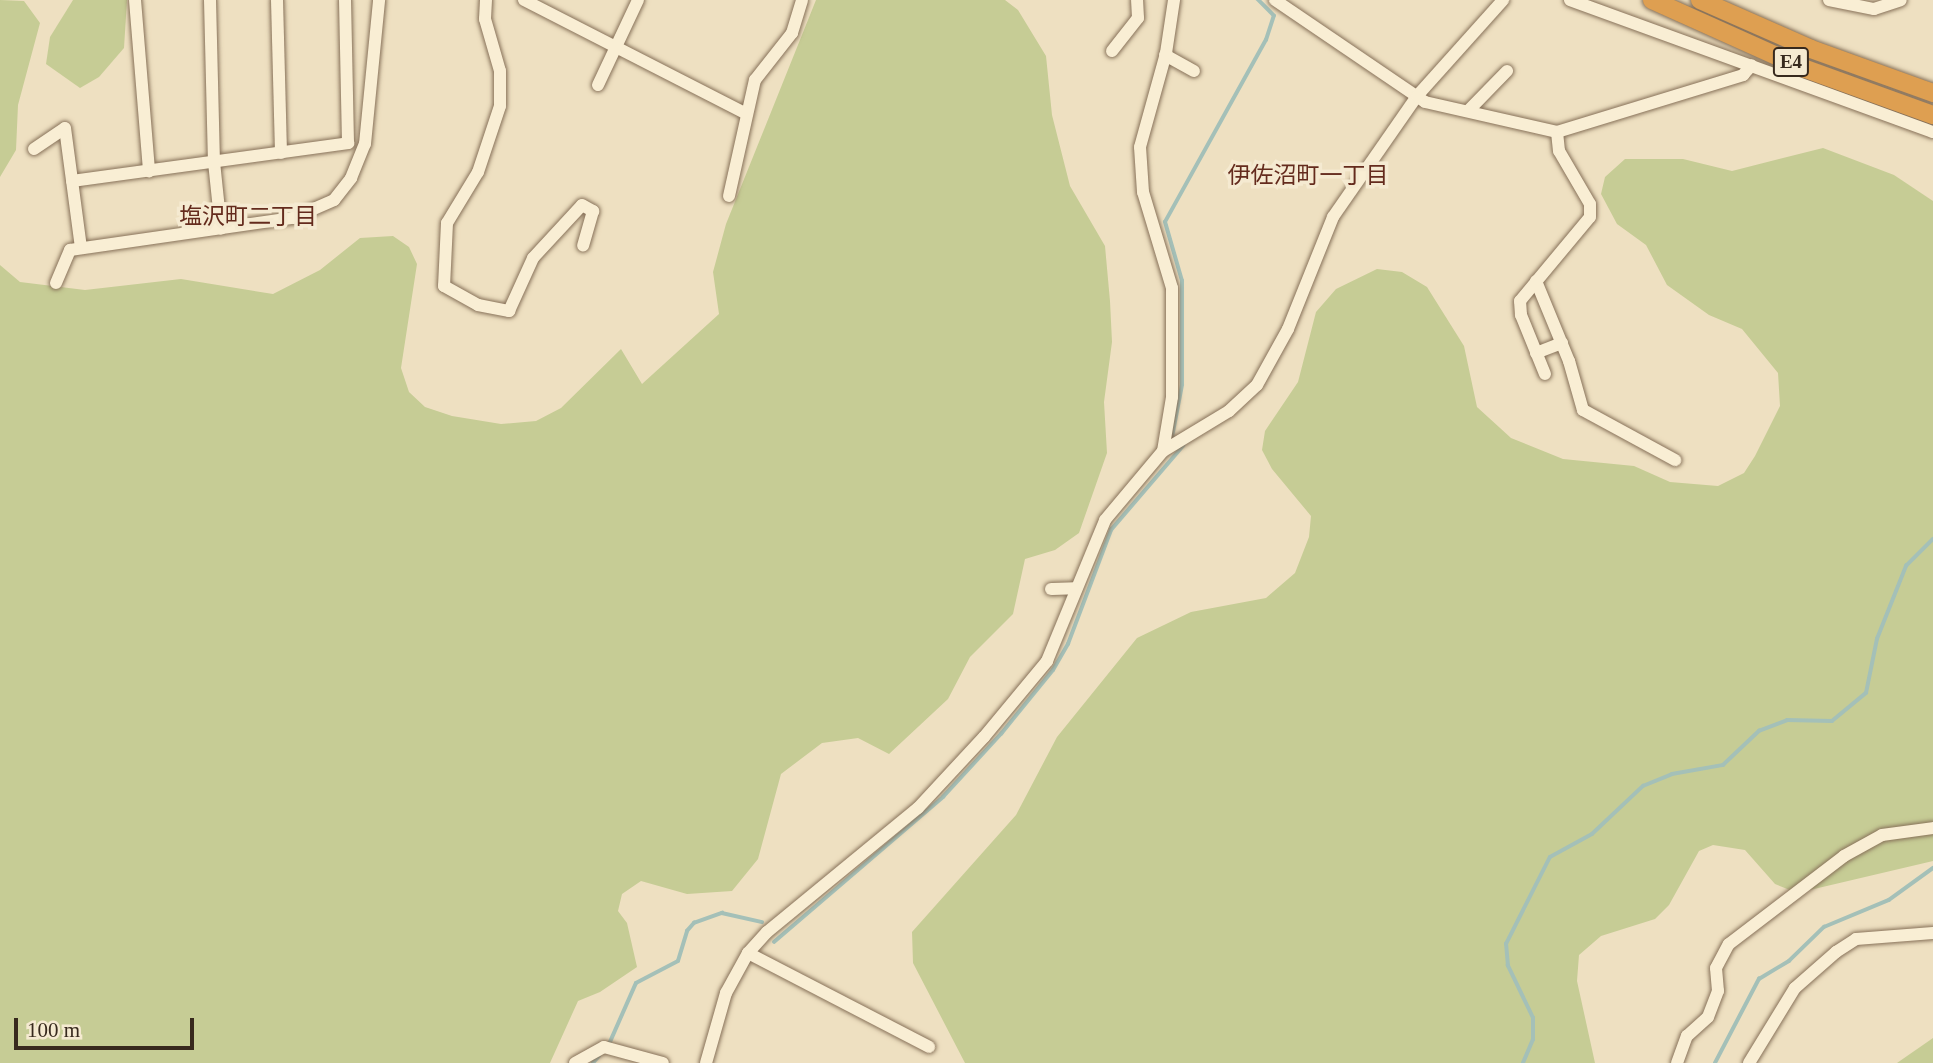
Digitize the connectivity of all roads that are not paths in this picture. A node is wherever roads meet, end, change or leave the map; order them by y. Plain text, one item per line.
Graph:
1 (135, 0) edge
2 (210, 0) edge
3 (277, 0) edge
4 (345, 0) edge
5 (379, 0) edge
6 (486, 0) edge
7 (524, 0) edge
8 (638, 0) edge
9 (802, 0) edge
10 (1136, 0) edge
11 (1174, 0) edge
12 (1275, 0) edge
13 (1503, 0) edge
14 (1570, 0) edge
15 (1652, 0) edge
16 (1700, 0) edge
17 (1829, 0) edge
18 (1901, 0) edge
19 (614, 47) junction
20 (1112, 51) dead end
21 (1165, 55) junction
22 (1752, 65) junction
23 (1194, 71) dead end
24 (1507, 71) dead end
25 (598, 85) dead end
26 (1933, 93) edge
27 (1417, 96) junction
28 (1468, 111) junction
29 (745, 113) junction
30 (1933, 115) edge
31 (1557, 132) junction
32 (1933, 132) edge
33 (34, 149) dead end
34 (281, 153) junction
35 (214, 162) junction
36 (149, 171) junction
37 (72, 181) junction
38 (729, 196) dead end
39 (221, 229) junction
40 (583, 246) dead end
41 (81, 248) junction
42 (1536, 281) junction
43 (56, 283) dead end
44 (1562, 343) junction
45 (1536, 353) junction
46 (1545, 374) dead end
47 (1163, 451) junction
48 (1675, 460) dead end
49 (1076, 588) junction
50 (1051, 589) dead end
51 (1933, 828) edge
52 (1933, 933) edge
53 (748, 954) junction
54 (929, 1047) dead end
55 (575, 1063) edge
56 (663, 1063) edge
57 (706, 1063) edge
58 (1677, 1063) edge
59 (1749, 1063) edge

1 - 36 street
2 - 35 street
3 - 34 street
4 - 34 street
5 - 39 street
6 - 40 street
7 - 19 street
8 - 19 street
9 - 29 street
10 - 20 street
11 - 21 street
12 - 27 street
13 - 27 street
14 - 22 street
15 - 30 highway, E4
16 - 26 highway, E4
17 - 18 street
19 - 25 street
19 - 29 street
21 - 23 street
21 - 47 street
22 - 31 street
22 - 32 street
24 - 28 street
27 - 28 street
27 - 47 street
28 - 31 street
29 - 38 street
31 - 42 street
33 - 37 street
34 - 35 street
35 - 36 street
35 - 39 street
36 - 37 street
37 - 41 street
39 - 41 street
41 - 43 street
42 - 44 street
42 - 45 street
44 - 45 street
44 - 48 street
45 - 46 street
47 - 49 street
49 - 50 street
49 - 53 street
51 - 58 street
52 - 59 street
53 - 54 street
53 - 57 street
55 - 56 street

